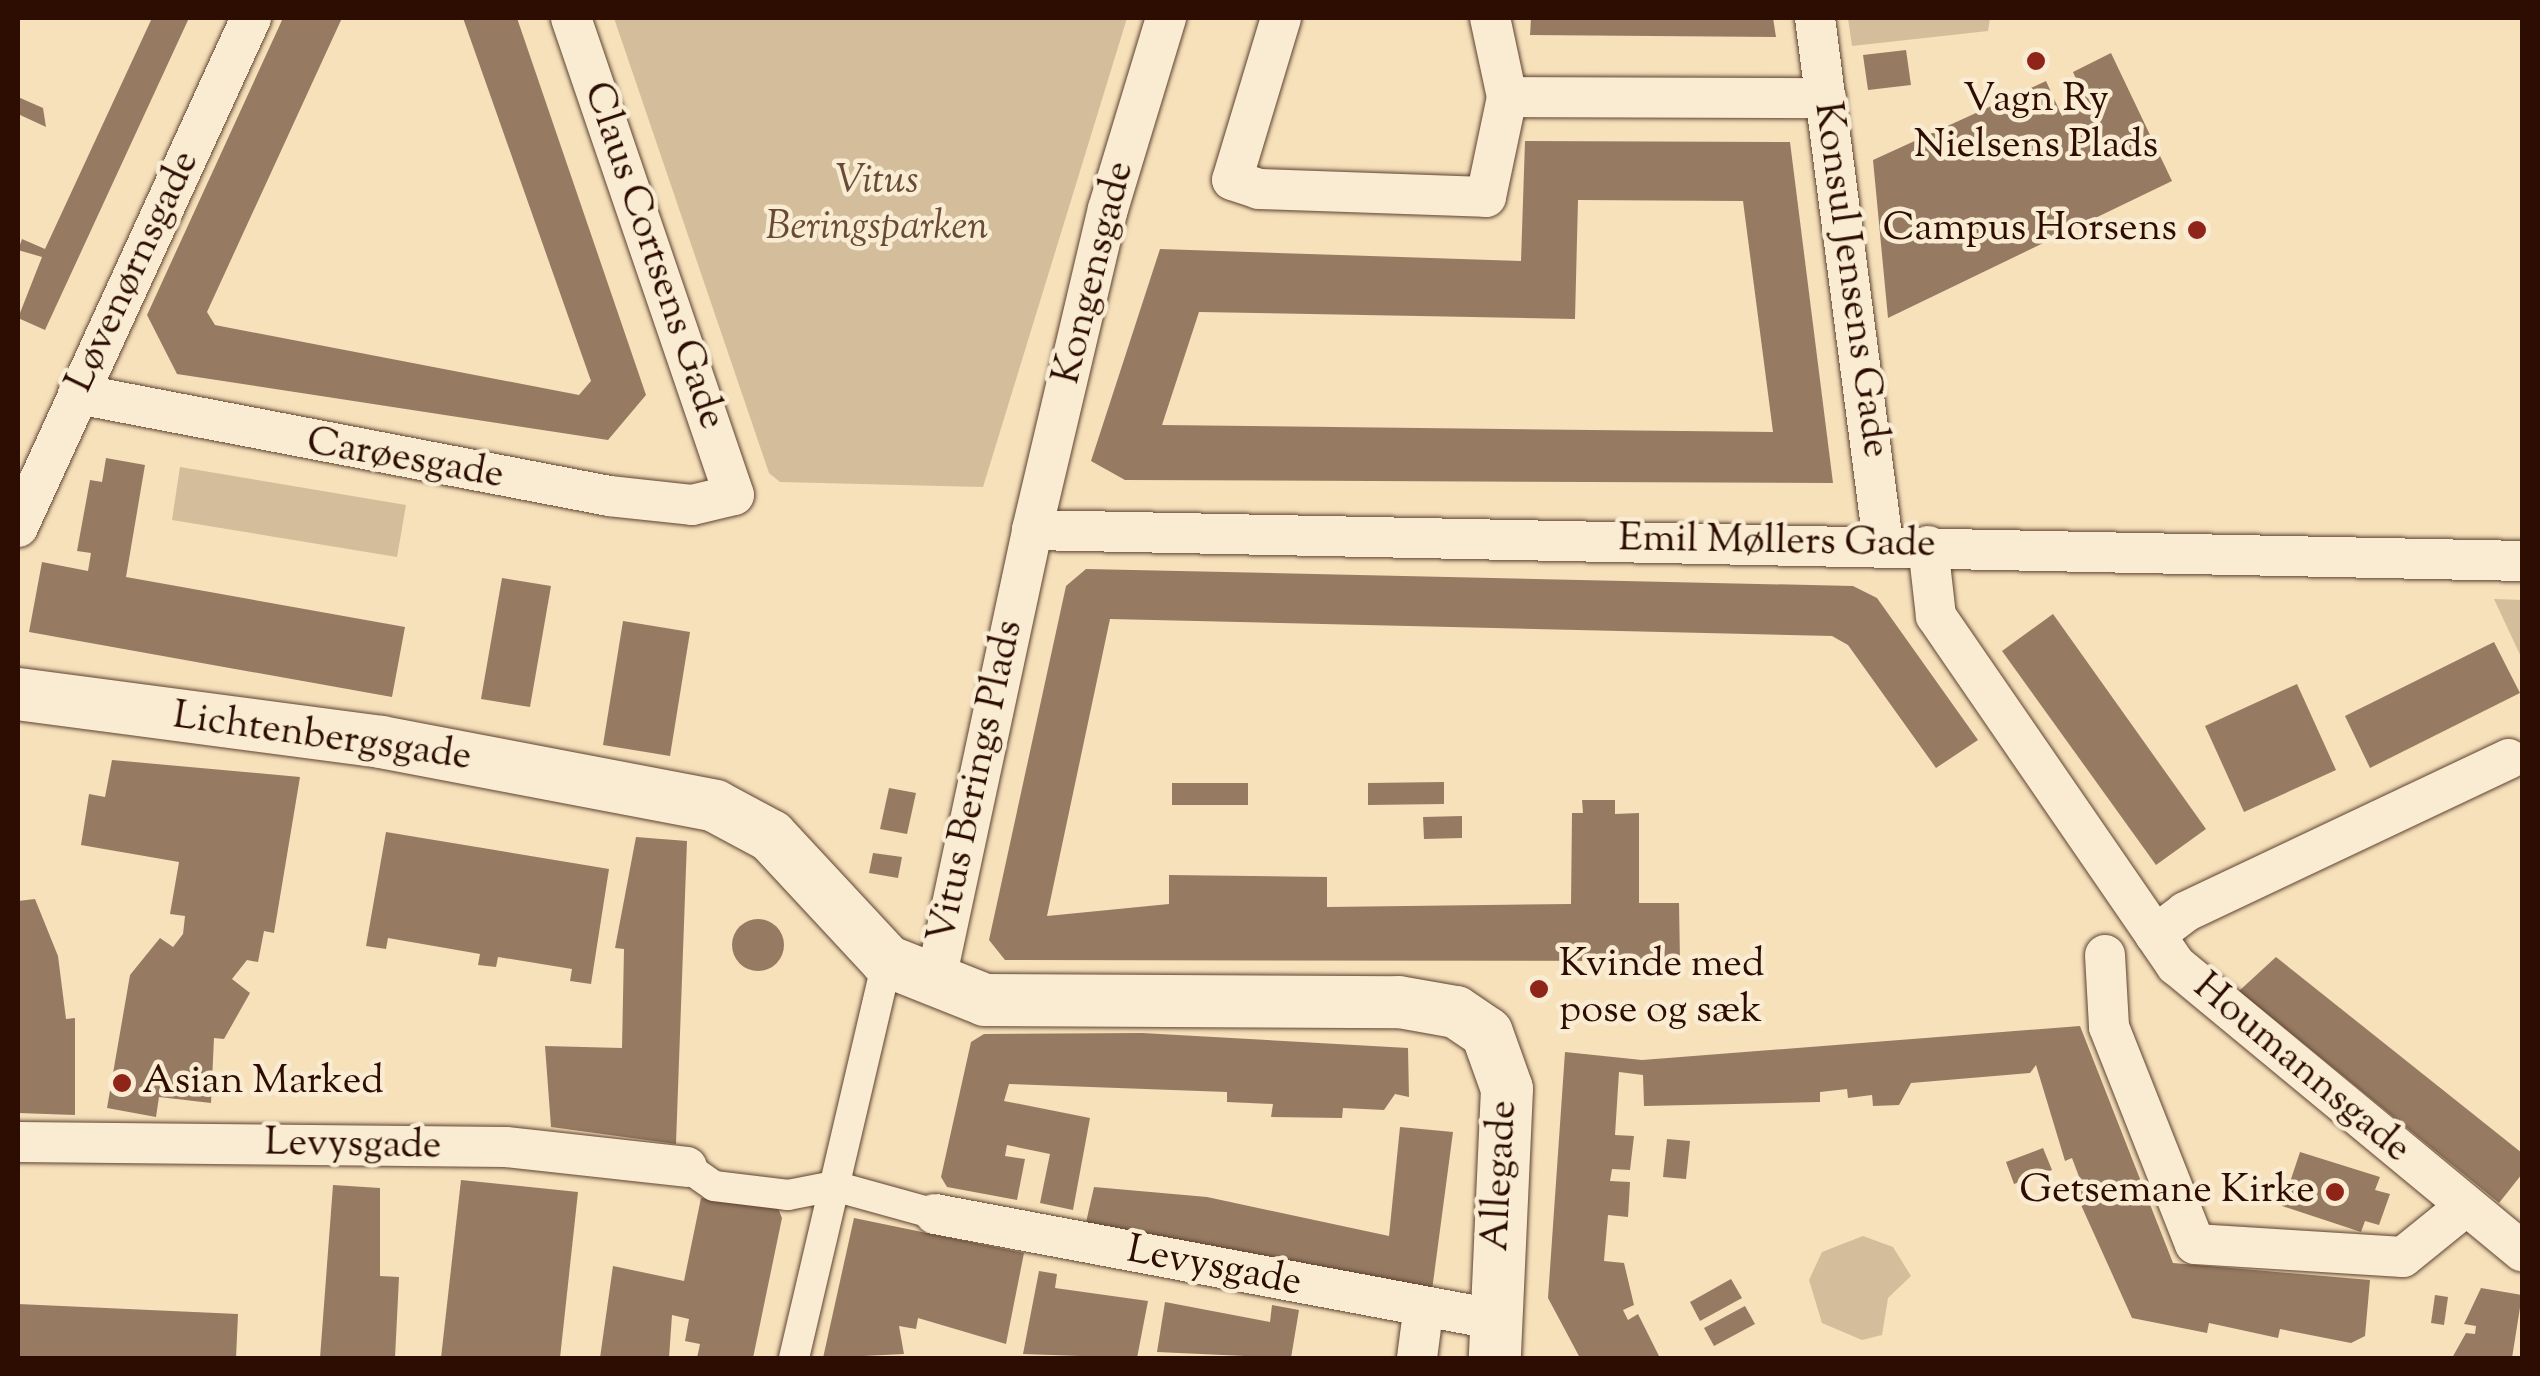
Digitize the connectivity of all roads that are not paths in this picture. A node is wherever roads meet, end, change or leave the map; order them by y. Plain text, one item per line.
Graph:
1 (251, 18) edge
2 (572, 18) edge
3 (1166, 18) edge
4 (1281, 18) edge
5 (1490, 18) edge
6 (1815, 18) edge
7 (1507, 97) junction
8 (1826, 98) junction
9 (78, 394) junction
10 (734, 495) joint
11 (18, 527) edge
12 (1032, 530) junction
13 (1884, 542) junction
14 (1928, 546) junction
15 (2522, 560) edge
16 (18, 694) edge
17 (2509, 758) dead end
18 (626, 786) joint
19 (2150, 929) junction
20 (2105, 955) dead end
21 (887, 961) junction
22 (935, 984) junction
23 (18, 1142) edge
24 (687, 1167) joint
25 (829, 1200) junction
26 (2466, 1206) junction
27 (935, 1214) joint
28 (2522, 1251) edge
29 (1423, 1312) junction
30 (1494, 1339) edge
31 (794, 1358) edge
32 (1417, 1358) edge

1 - 9 street, Løvenørnsgade
2 - 10 street, Claus Cortsens Gade
3 - 12 street, Kongensgade
4 - 7 street
5 - 7 street
6 - 8 street, Konsul Jensens Gade
7 - 8 street
8 - 13 street, Konsul Jensens Gade
9 - 10 street, Carøesgade
9 - 11 street, Løvenørnsgade
12 - 13 street, Emil Møllers Gade
12 - 22 street, Vitus Berings Plads
13 - 14 street, Emil Møllers Gade
14 - 15 street, Emil Møllers Gade
14 - 19 street
16 - 18 street, Lichtenbergsgade
17 - 19 street
18 - 21 street, Vitus Berings Plads
19 - 26 street, Houmannsgade
20 - 26 street
21 - 22 street, Vitus Berings Plads
21 - 25 street, Vitus Berings Plads
22 - 30 street, Allegade
23 - 24 street, Levysgade
24 - 25 street
25 - 27 street
25 - 31 street, Vitus Berings Plads
26 - 28 street, Houmannsgade
27 - 29 street, Levysgade
29 - 30 street, Levysgade
29 - 32 street

